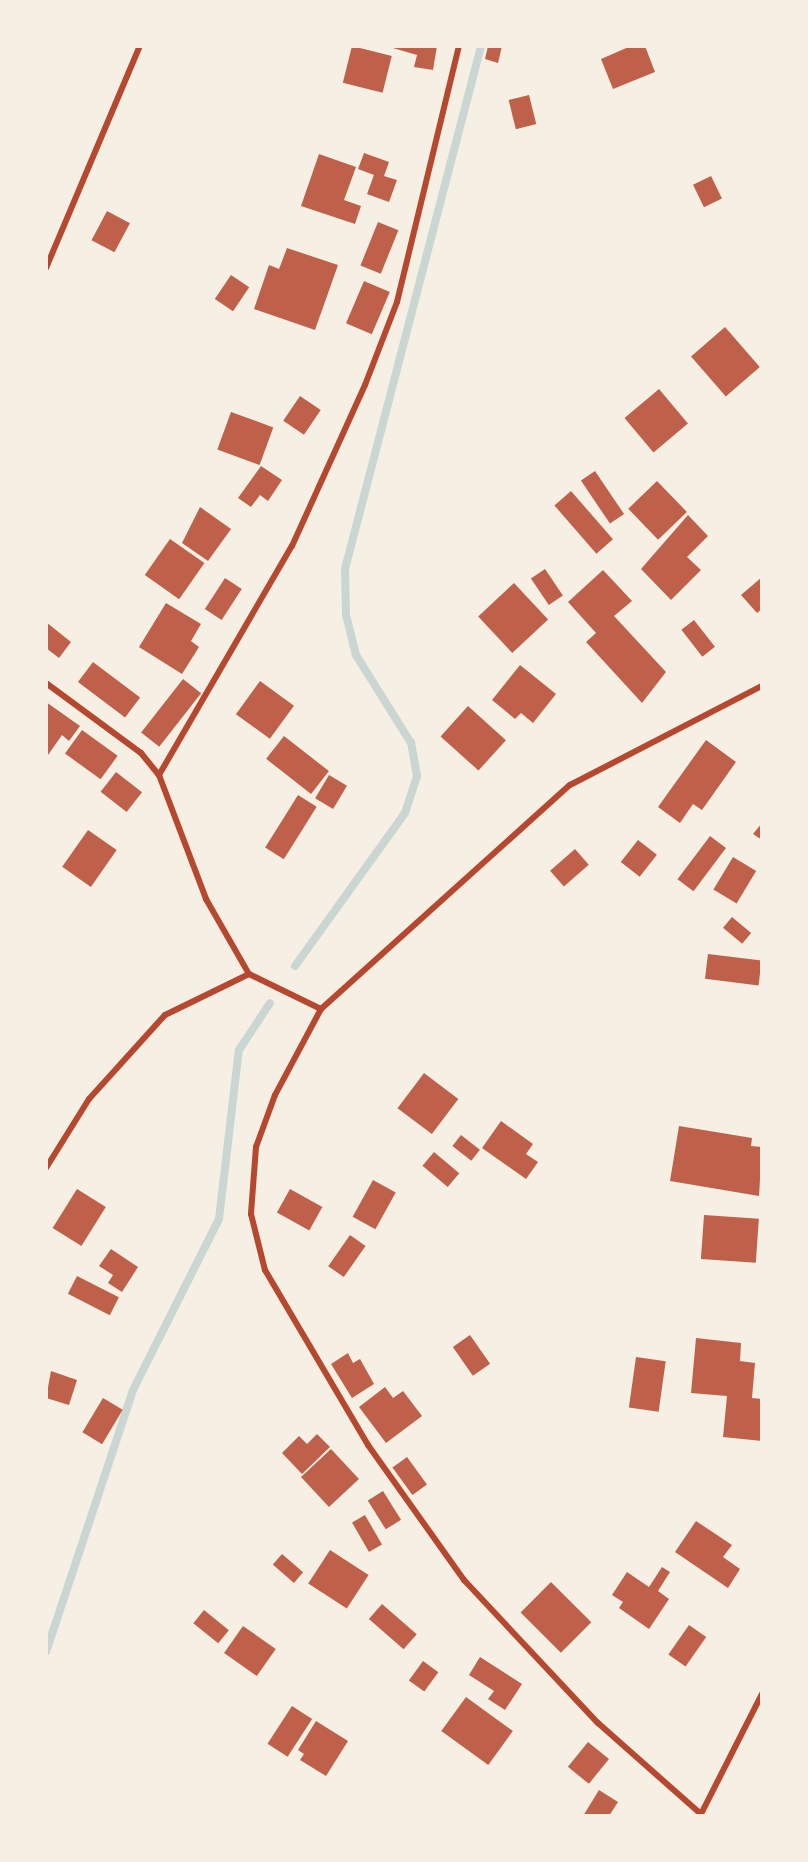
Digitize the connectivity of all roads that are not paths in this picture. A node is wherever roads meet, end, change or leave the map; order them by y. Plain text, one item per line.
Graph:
1 (140, 46) edge
2 (459, 46) edge
3 (46, 268) edge
4 (46, 683) edge
5 (762, 686) edge
6 (159, 775) junction
7 (249, 974) junction
8 (321, 1009) junction
9 (46, 1168) edge
10 (762, 1694) edge
11 (701, 1814) edge

1 - 3 street
2 - 6 street
4 - 6 street
5 - 8 street
6 - 7 street
7 - 8 street
7 - 9 street
8 - 11 street
10 - 11 street

